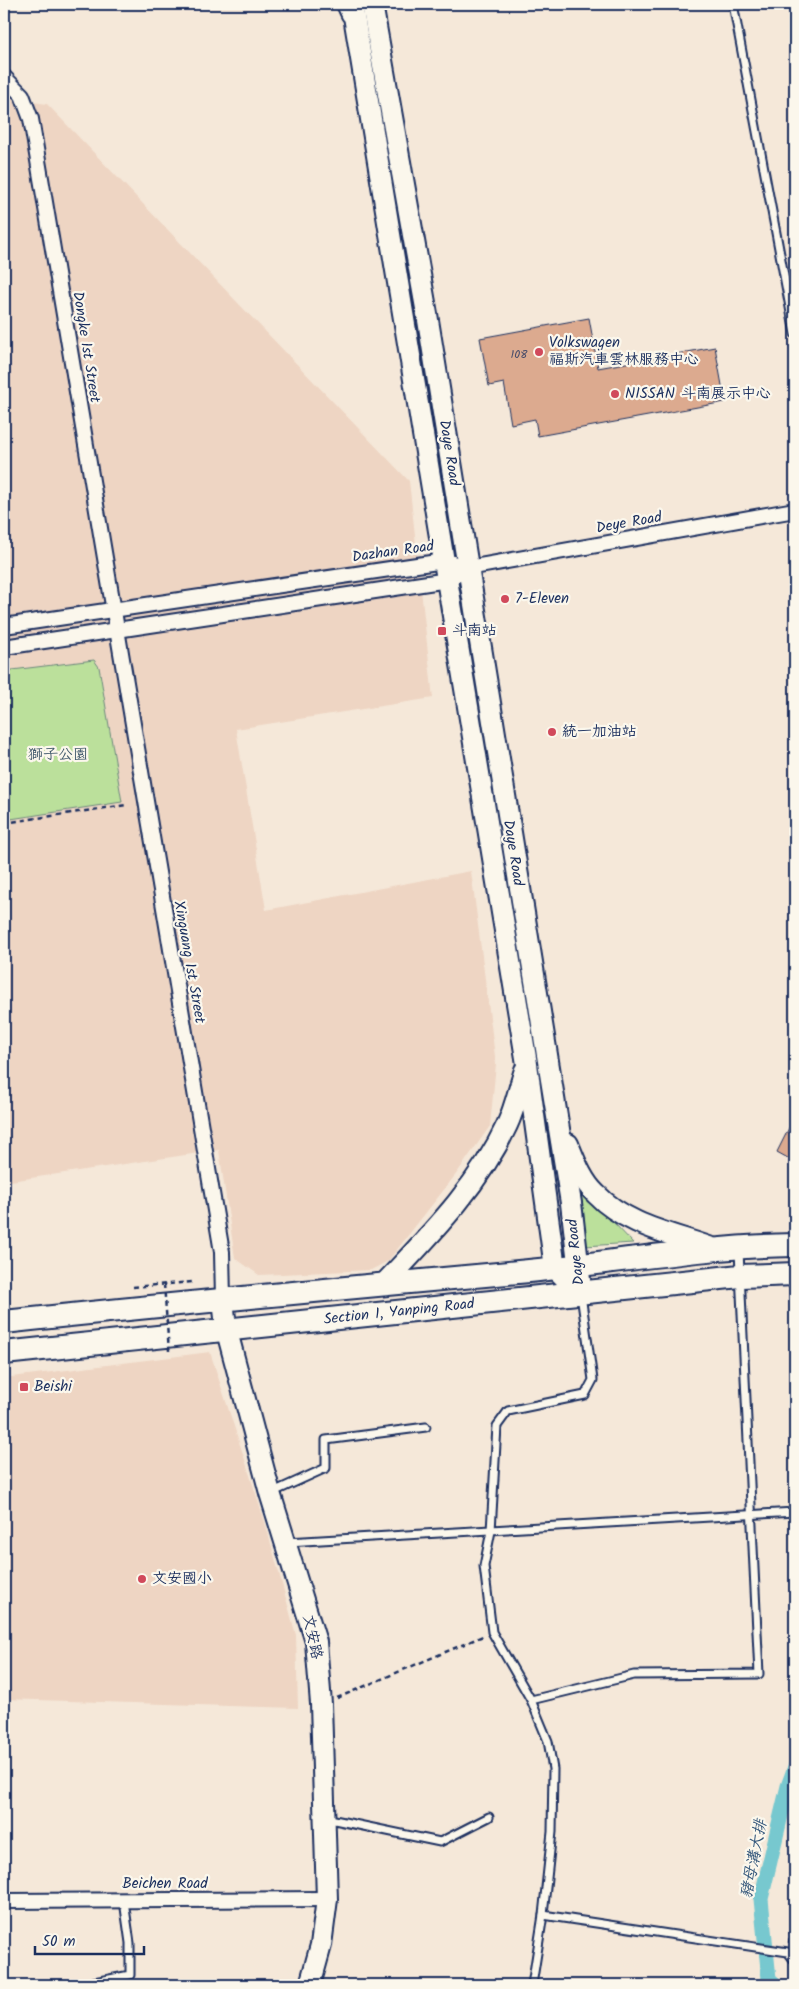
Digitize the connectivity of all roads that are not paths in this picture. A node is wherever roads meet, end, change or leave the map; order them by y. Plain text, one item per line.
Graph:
1 (340, 4) edge
2 (352, 4) edge
3 (733, 4) edge
4 (373, 9) edge
5 (359, 49) junction
6 (4, 77) edge
7 (427, 314) junction
8 (405, 317) junction
9 (795, 334) edge
10 (795, 510) edge
11 (444, 561) junction
12 (468, 568) junction
13 (448, 580) junction
14 (112, 609) junction
15 (4, 626) edge
16 (116, 631) junction
17 (4, 647) edge
18 (491, 715) junction
19 (471, 719) junction
20 (519, 952) junction
21 (527, 1064) junction
22 (555, 1116) junction
23 (795, 1245) edge
24 (728, 1249) junction
25 (578, 1265) junction
26 (555, 1268) junction
27 (795, 1274) edge
28 (740, 1276) junction
29 (384, 1284) junction
30 (580, 1292) junction
31 (223, 1299) junction
32 (4, 1322) edge
33 (226, 1328) junction
34 (4, 1353) edge
35 (426, 1427) dead end
36 (270, 1493) junction
37 (795, 1512) edge
38 (752, 1516) junction
39 (491, 1531) junction
40 (285, 1542) junction
41 (531, 1700) junction
42 (489, 1817) dead end
43 (325, 1818) junction
44 (326, 1899) junction
45 (4, 1901) edge
46 (124, 1901) junction
47 (543, 1915) junction
48 (795, 1961) edge
49 (84, 1984) dead end
50 (310, 1985) edge
51 (532, 1985) edge

1 - 5 lane
2 - 5 main road, Daye Road
3 - 9 lane
4 - 7 main road, Daye Road
5 - 8 main road, Daye Road
6 - 14 street, Dongke 1st Street
7 - 8 main road
7 - 12 main road, Daye Road
8 - 11 main road, Daye Road
10 - 12 street, Deye Road
11 - 12 street, Dazhan Road
11 - 13 main road, Daye Road
11 - 14 street, Dazhan Road
12 - 13 street
12 - 18 main road, Daye Road
13 - 16 street
13 - 19 main road, Daye Road
14 - 15 street, Dazhan Road
14 - 16 street, Dongke 1st Street
16 - 17 street
16 - 31 street, Xinguang 1st Street
18 - 19 main road
18 - 20 main road, Daye Road
19 - 20 main road, Daye Road
20 - 21 main road, Daye Road
20 - 22 main road, Daye Road
21 - 26 main road, Daye Road
21 - 29 main road
22 - 24 main road
22 - 25 main road, Daye Road
23 - 24 main road, Section 1, Yanping Road
24 - 25 main road, Section 1, Yanping Road
24 - 28 lane
25 - 26 main road, Section 1, Yanping Road
25 - 30 main road, Daye Road
26 - 29 main road, Section 1, Yanping Road
26 - 30 main road, Daye Road
27 - 28 main road, Section 1, Yanping Road
28 - 30 main road, Section 1, Yanping Road
28 - 38 lane
29 - 31 main road, Section 1, Yanping Road
30 - 33 main road, Section 1, Yanping Road
30 - 39 lane
31 - 32 main road, Section 1, Yanping Road
31 - 33 main road, 文安路
33 - 34 main road, Section 1, Yanping Road
33 - 36 main road, 文安路
35 - 36 lane
36 - 40 main road, 文安路
37 - 38 lane
38 - 39 lane
38 - 41 lane
39 - 40 lane
39 - 41 lane
40 - 43 main road, 文安路
41 - 47 lane
42 - 43 lane
43 - 44 main road, 文安路
44 - 46 street, Beichen Road
44 - 50 main road, 文安路
45 - 46 street, Beichen Road
46 - 49 lane
47 - 48 lane
47 - 51 lane

